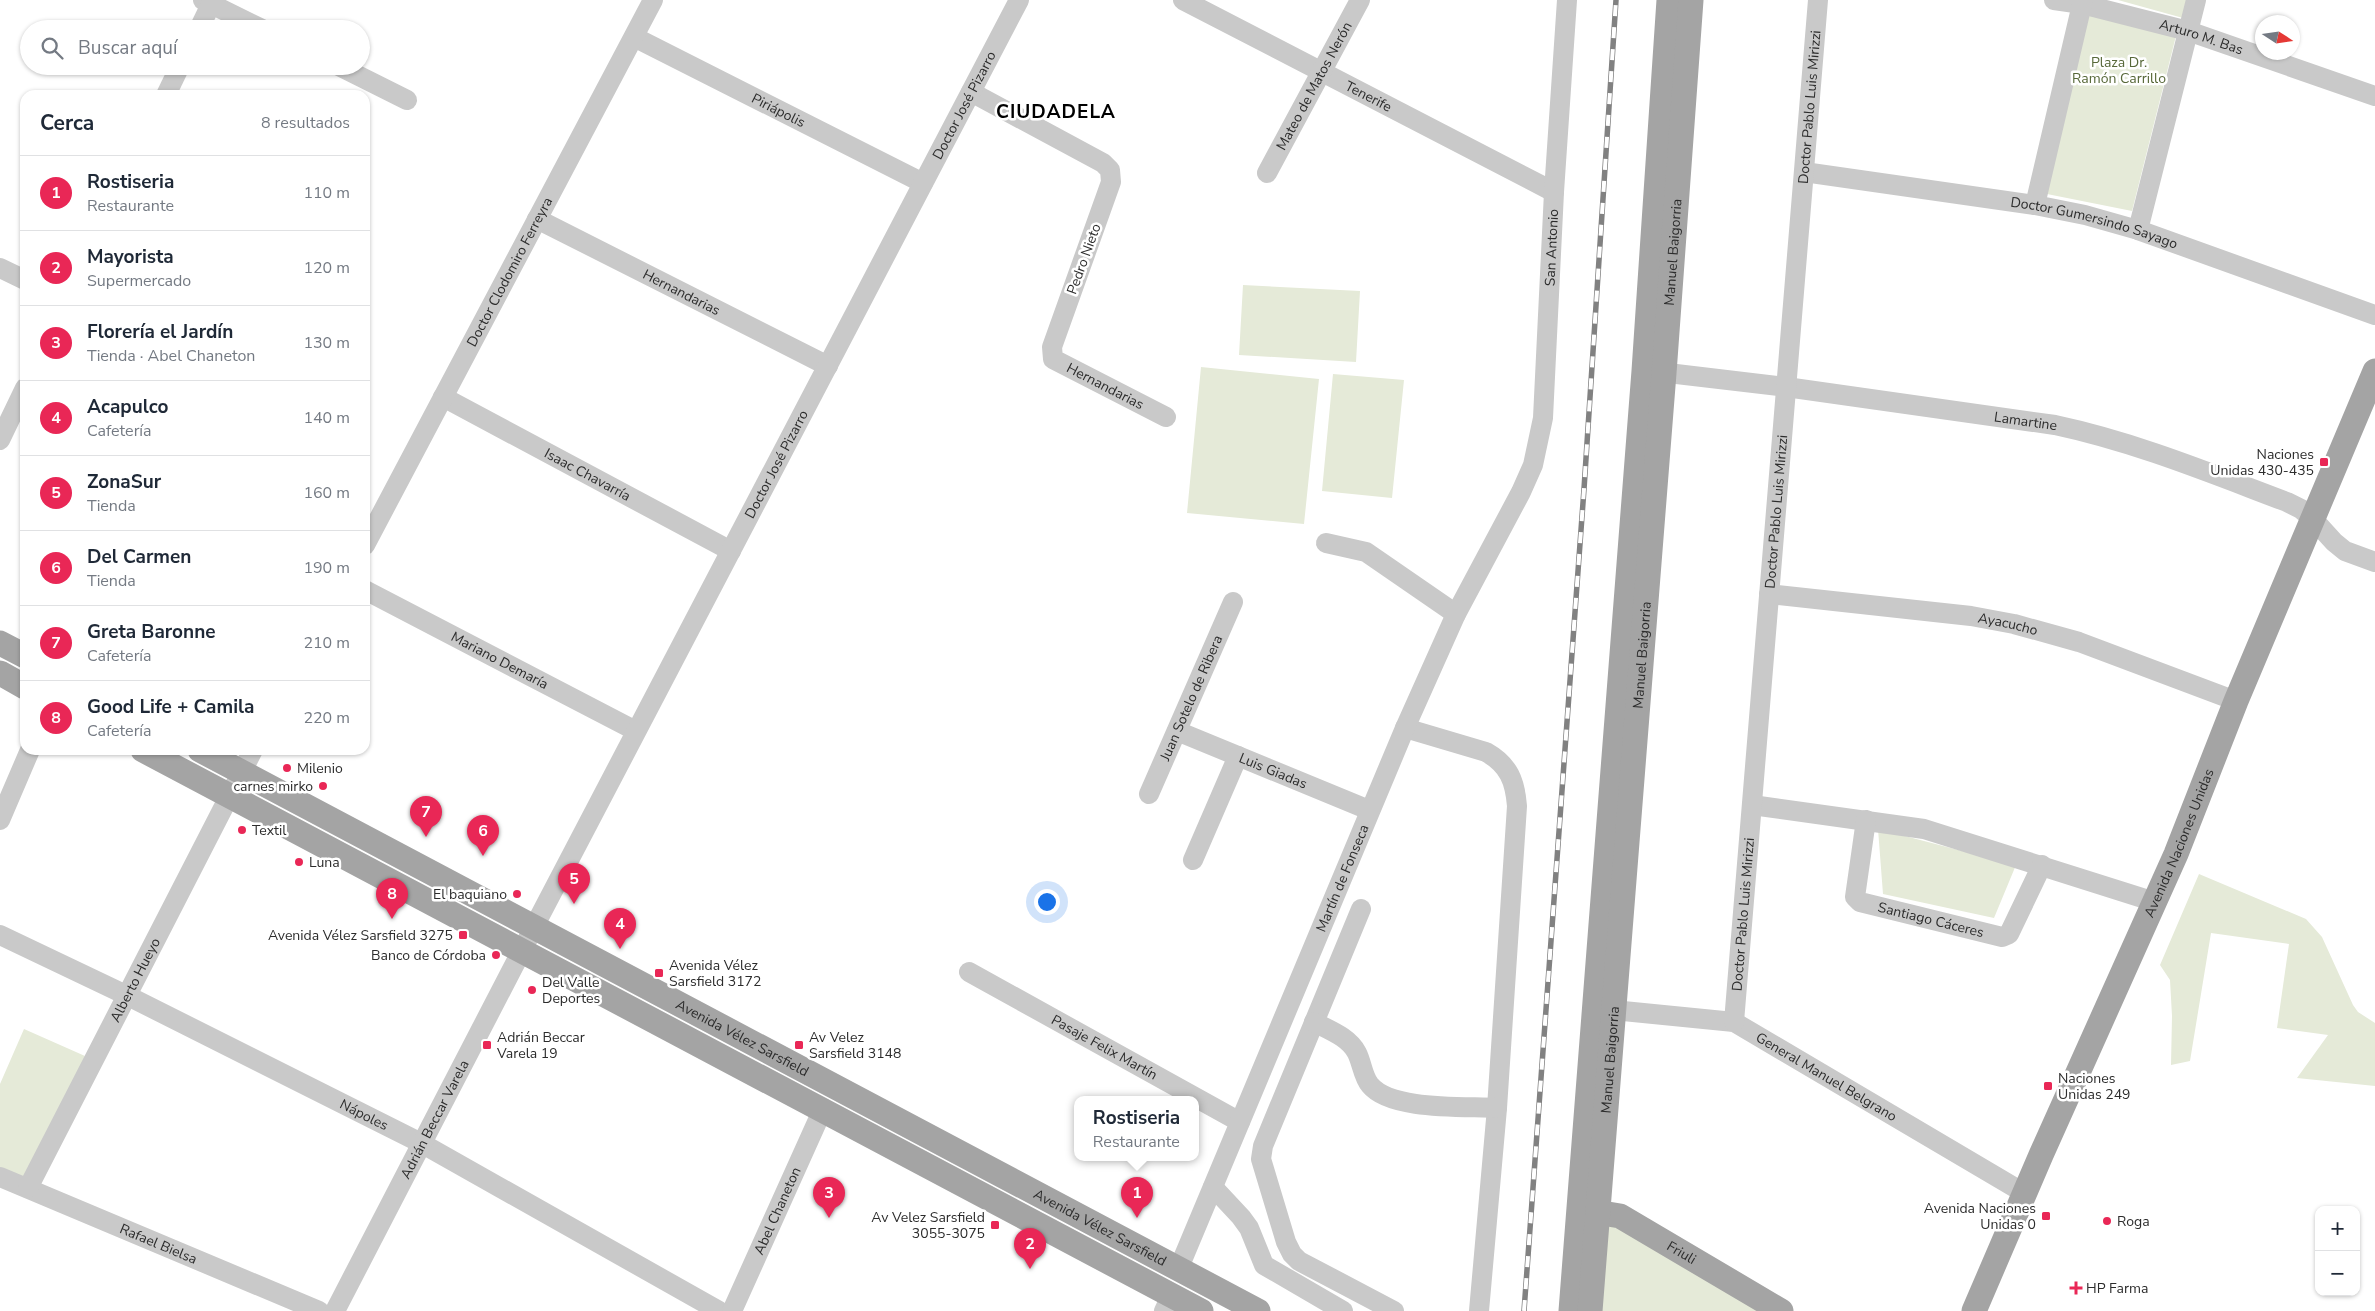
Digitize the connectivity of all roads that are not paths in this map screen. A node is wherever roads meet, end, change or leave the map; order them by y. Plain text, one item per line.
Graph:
1 (654, 0) edge
2 (1019, 0) edge
3 (1183, 0) edge
4 (1360, 0) edge
5 (1567, 0) edge
6 (1669, 0) edge
7 (1691, 0) edge
8 (1818, 0) edge
9 (2054, 0) edge
10 (2196, 0) edge
11 (209, 1) edge
12 (2082, 2) edge
13 (202, 20) edge
14 (245, 20) edge
15 (2188, 31) junction
16 (634, 37) junction
17 (1323, 71) junction
18 (176, 75) edge
19 (357, 75) edge
20 (168, 90) edge
21 (971, 92) junction
22 (2375, 96) edge
23 (407, 100) dead end
24 (1804, 172) junction
25 (1267, 173) dead end
26 (924, 183) junction
27 (1554, 192) junction
28 (2035, 205) junction
29 (537, 220) junction
30 (2138, 230) junction
31 (0, 268) edge
32 (20, 278) edge
33 (2375, 315) edge
34 (1052, 347) joint
35 (828, 366) junction
36 (2375, 371) edge
37 (1654, 372) junction
38 (1786, 387) junction
39 (443, 397) junction
40 (20, 398) edge
41 (1166, 417) dead end
42 (0, 440) edge
43 (1521, 492) joint
44 (2314, 520) junction
45 (370, 536) edge
46 (1326, 543) dead end
47 (731, 551) junction
48 (2375, 562) edge
49 (370, 593) edge
50 (1769, 594) junction
51 (1233, 602) dead end
52 (1456, 614) junction
53 (0, 643) edge
54 (20, 653) edge
55 (0, 673) edge
56 (20, 683) edge
57 (2236, 701) junction
58 (1405, 728) junction
59 (636, 731) junction
60 (1177, 731) junction
61 (28, 755) edge
62 (152, 755) edge
63 (209, 755) edge
64 (250, 755) edge
65 (1238, 756) junction
66 (241, 772) junction
67 (1149, 794) dead end
68 (228, 796) junction
69 (1752, 805) junction
70 (1369, 810) junction
71 (0, 820) edge
72 (1866, 820) junction
73 (1193, 860) dead end
74 (2042, 865) junction
75 (2155, 902) junction
76 (1361, 908) dead end
77 (534, 927) junction
78 (0, 935) edge
79 (522, 949) junction
80 (969, 972) dead end
81 (126, 995) junction
82 (1613, 1010) junction
83 (1314, 1022) junction
84 (1734, 1022) junction
85 (1193, 1096) edge
86 (1199, 1099) edge
87 (1498, 1108) junction
88 (822, 1111) junction
89 (1240, 1122) junction
90 (421, 1143) junction
91 (0, 1177) edge
92 (1213, 1187) junction
93 (28, 1188) junction
94 (2024, 1193) junction
95 (1587, 1210) junction
96 (1178, 1270) junction
97 (1171, 1306) edge
98 (319, 1311) edge
99 (335, 1311) edge
100 (720, 1311) edge
101 (732, 1311) edge
102 (1201, 1311) edge
103 (1258, 1311) edge
104 (1343, 1311) edge
105 (1394, 1311) edge
106 (1479, 1311) edge
107 (1571, 1311) edge
108 (1590, 1311) edge
109 (1781, 1311) edge
110 (1974, 1311) edge

1 - 16 street, Doctor Clodomiro Ferreyra
2 - 21 street, Doctor José Pizarro
3 - 17 street, Tenerife
4 - 17 street, Mateo de Matos Nerón
5 - 27 street, San Antonio
6 - 37 main road, Manuel Baigorria
7 - 37 main road, Manuel Baigorria
8 - 24 street, Doctor Pablo Luis Mirizzi
9 - 12 street, Arturo M. Bas
10 - 15 street
11 - 13 street
11 - 14 street
12 - 15 street, Arturo M. Bas
12 - 28 street
15 - 22 street, Arturo M. Bas
15 - 30 street
16 - 26 street, Piriápolis
16 - 29 street, Doctor Clodomiro Ferreyra
17 - 25 street, Mateo de Matos Nerón
17 - 27 street, Tenerife
18 - 20 street
19 - 23 street
21 - 26 street, Doctor José Pizarro
21 - 34 street, Pedro Nieto
24 - 28 street, Doctor Gumersindo Sayago
24 - 38 street, Doctor Pablo Luis Mirizzi
26 - 35 street, Doctor José Pizarro
27 - 43 street, San Antonio
28 - 30 street, Doctor Gumersindo Sayago
29 - 35 street, Hernandarias
29 - 39 street, Doctor Clodomiro Ferreyra
30 - 33 street, Doctor Gumersindo Sayago
31 - 32 street
34 - 41 street, Hernandarias
35 - 47 street, Doctor José Pizarro
36 - 44 main road, Avenida Naciones Unidas
37 - 38 street, Lamartine
37 - 82 main road, Manuel Baigorria
37 - 95 main road, Manuel Baigorria
38 - 44 street, Lamartine
38 - 50 street, Doctor Pablo Luis Mirizzi
39 - 45 street, Doctor Clodomiro Ferreyra
39 - 47 street, Isaac Chavarría
40 - 42 street
43 - 52 street, Martín de Fonseca
44 - 48 street, Lamartine
44 - 57 main road, Avenida Naciones Unidas
46 - 52 street
47 - 59 street, Doctor José Pizarro
49 - 59 street, Mariano Demaría
50 - 57 street, Ayacucho
50 - 69 street, Doctor Pablo Luis Mirizzi
51 - 60 street, Juan Sotelo de Ribera
52 - 58 street, Martín de Fonseca
53 - 54 main road
55 - 56 main road
57 - 75 main road, Avenida Naciones Unidas
58 - 70 street, Martín de Fonseca
58 - 87 street
59 - 77 street, Doctor José Pizarro
60 - 65 street, Luis Giadas
60 - 67 street, Juan Sotelo de Ribera
61 - 71 street
62 - 68 main road, Avenida Vélez Sarsfield
63 - 66 main road, Avenida Vélez Sarsfield
64 - 66 street
65 - 70 street, Luis Giadas
65 - 73 street
66 - 68 street, Alberto Hueyo
66 - 77 main road, Avenida Vélez Sarsfield
68 - 79 main road, Avenida Vélez Sarsfield
68 - 81 street, Alberto Hueyo
69 - 72 street
69 - 84 street, Doctor Pablo Luis Mirizzi
70 - 89 street, Martín de Fonseca
72 - 74 street
72 - 74 street, Santiago Cáceres
74 - 75 street
75 - 94 main road, Avenida Naciones Unidas
76 - 83 street
77 - 79 street, Adrián Beccar Varela
77 - 96 main road, Avenida Vélez Sarsfield
78 - 81 street, Nápoles
79 - 88 main road, Avenida Vélez Sarsfield
79 - 90 street, Adrián Beccar Varela
80 - 85 street, Pasaje Felix Martín
81 - 90 street, Nápoles
81 - 93 street, Alberto Hueyo
82 - 84 street, General Manuel Belgrano
82 - 95 main road, Manuel Baigorria
83 - 87 street
83 - 105 street
84 - 94 street, General Manuel Belgrano
86 - 89 street, Pasaje Felix Martín
87 - 106 street
88 - 97 main road, Avenida Vélez Sarsfield
88 - 101 street, Abel Chaneton
89 - 92 street, Martín de Fonseca
90 - 99 street, Adrián Beccar Varela
90 - 100 street, Nápoles
91 - 93 street, Rafael Bielsa
92 - 96 street, Martín de Fonseca
92 - 104 street
93 - 98 street, Rafael Bielsa
94 - 110 main road, Avenida Naciones Unidas
95 - 107 main road, Manuel Baigorria
95 - 108 main road, Manuel Baigorria
95 - 109 main road, Friuli
96 - 103 main road, Avenida Vélez Sarsfield
97 - 102 main road, Avenida Vélez Sarsfield

